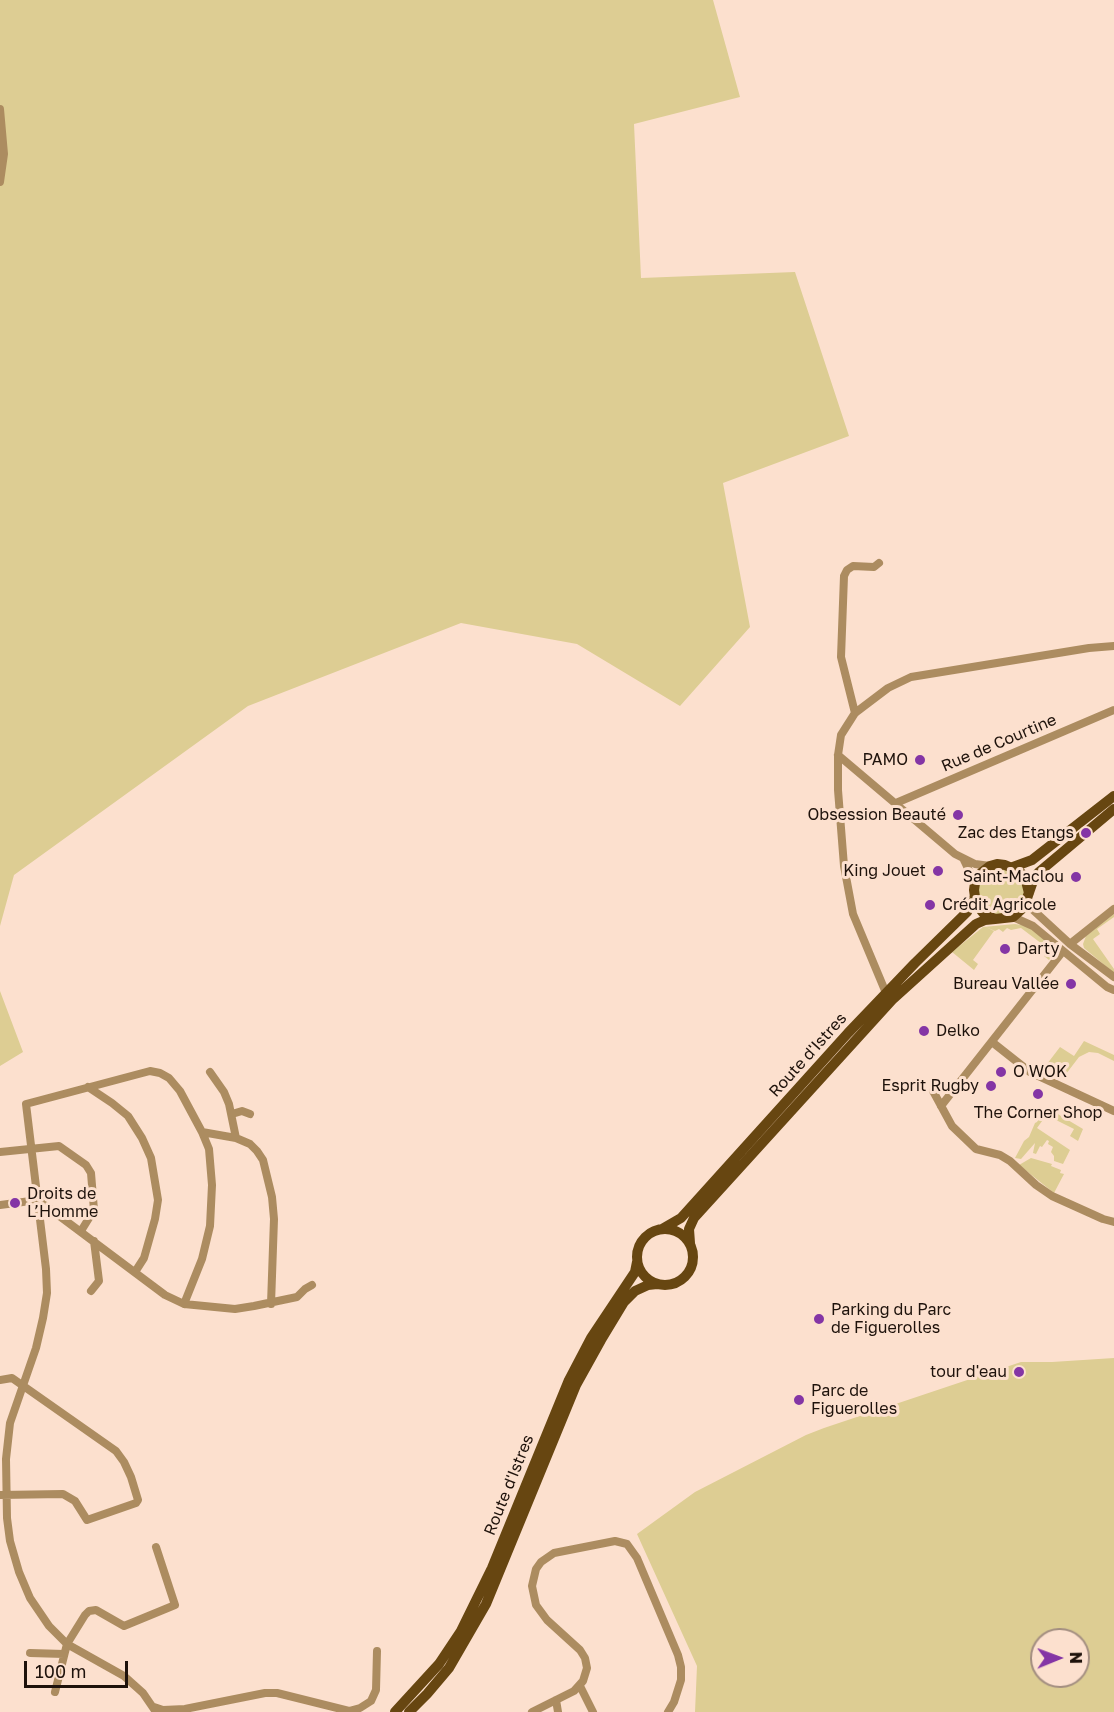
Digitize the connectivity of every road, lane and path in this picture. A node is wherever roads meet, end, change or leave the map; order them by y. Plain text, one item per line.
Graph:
1 (0, 109) edge
2 (0, 182) edge
3 (879, 563) dead end
4 (1114, 646) edge
5 (1114, 710) edge
6 (855, 713) junction
7 (838, 755) junction
8 (1114, 796) edge
9 (896, 803) junction
10 (1114, 809) edge
11 (964, 860) junction
12 (990, 866) junction
13 (1013, 867) junction
14 (975, 883) junction
15 (1028, 896) junction
16 (974, 898) junction
17 (1114, 909) edge
18 (1013, 917) junction
19 (995, 919) junction
20 (1070, 944) junction
21 (1063, 951) junction
22 (1114, 977) edge
23 (1114, 990) edge
24 (886, 993) junction
25 (992, 1042) junction
26 (210, 1072) dead end
27 (87, 1087) junction
28 (933, 1090) dead end
29 (941, 1106) junction
30 (1114, 1112) edge
31 (232, 1114) junction
32 (250, 1114) dead end
33 (202, 1132) junction
34 (236, 1138) junction
35 (31, 1148) junction
36 (0, 1152) edge
37 (38, 1200) junction
38 (0, 1205) edge
39 (1114, 1222) edge
40 (662, 1229) junction
41 (81, 1231) junction
42 (94, 1241) junction
43 (690, 1244) junction
44 (638, 1262) junction
45 (135, 1272) junction
46 (657, 1284) junction
47 (312, 1285) dead end
48 (91, 1291) dead end
49 (184, 1304) junction
50 (271, 1304) junction
51 (0, 1380) edge
52 (23, 1385) junction
53 (3, 1495) edge
54 (156, 1547) dead end
55 (67, 1644) junction
56 (377, 1651) dead end
57 (30, 1653) dead end
58 (64, 1654) junction
59 (580, 1686) junction
60 (55, 1692) dead end
61 (556, 1700) junction
62 (163, 1710) edge
63 (184, 1710) edge
64 (395, 1712) edge
65 (409, 1712) edge
66 (532, 1712) edge
67 (558, 1712) edge
68 (593, 1712) edge
69 (668, 1712) edge

1 - 2 street
3 - 6 street
4 - 6 street
5 - 9 street, Rue de Courtine
6 - 7 street
7 - 9 street
7 - 24 street
8 - 13 main road
9 - 11 street
10 - 15 main road
11 - 12 street
11 - 14 street
12 - 13 main road
12 - 14 main road
13 - 15 main road
14 - 16 main road
15 - 18 main road
15 - 20 street
16 - 19 main road
16 - 24 main road, Route d'Istres
17 - 20 street
18 - 19 main road
18 - 21 street
19 - 43 main road, Route d'Istres
20 - 22 street
21 - 23 street
21 - 25 street
24 - 40 main road, Route d'Istres
25 - 29 street
25 - 30 street
26 - 31 street
27 - 33 street
27 - 35 street
27 - 45 street
28 - 29 street
29 - 39 street
31 - 32 street
31 - 34 street
33 - 34 street
33 - 49 street
34 - 50 street
35 - 36 street
35 - 37 street
35 - 41 street
37 - 38 street
37 - 41 street
37 - 52 street
40 - 43 main road
40 - 44 main road
41 - 42 street
42 - 45 street
42 - 48 street
43 - 46 main road
44 - 46 main road
44 - 64 main road, Route d'Istres
45 - 49 street
46 - 65 main road, Route d'Istres
47 - 50 street
49 - 50 street
51 - 52 street
52 - 53 street
52 - 53 street
53 - 55 street
54 - 55 street
55 - 58 street
55 - 62 street
56 - 63 street
57 - 58 street
58 - 60 street
59 - 61 street
59 - 68 street
59 - 69 street
61 - 66 street
61 - 67 street
62 - 63 street

